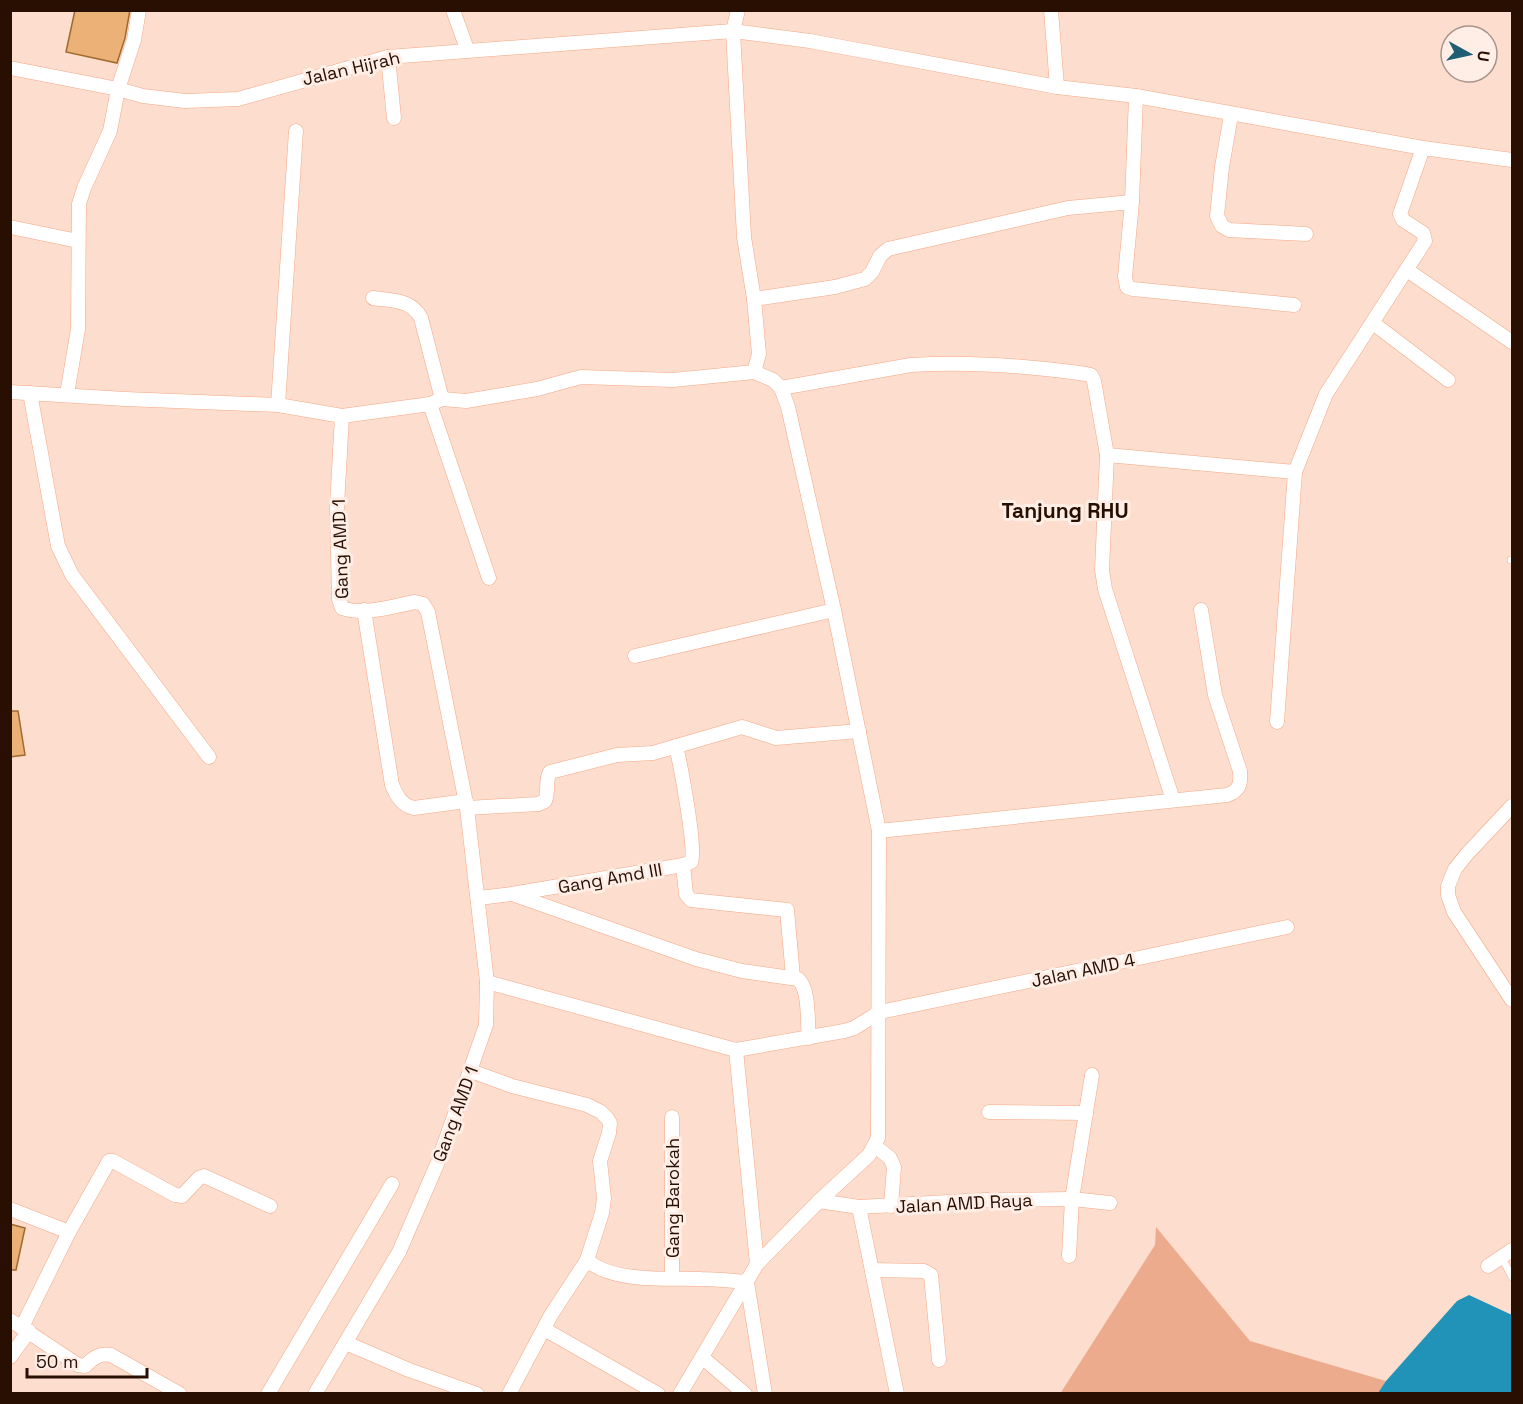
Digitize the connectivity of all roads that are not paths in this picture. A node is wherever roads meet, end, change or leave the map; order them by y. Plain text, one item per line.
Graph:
1 (139, 10) edge
2 (453, 10) edge
3 (738, 10) edge
4 (1051, 10) edge
5 (733, 31) junction
6 (467, 49) junction
7 (388, 57) junction
8 (10, 68) edge
9 (1057, 87) junction
10 (118, 89) junction
11 (1136, 96) junction
12 (1231, 115) junction
13 (394, 118) dead end
14 (296, 131) dead end
15 (1423, 148) junction
16 (1512, 160) edge
17 (1132, 202) junction
18 (10, 227) edge
19 (1306, 234) dead end
20 (78, 241) junction
21 (1407, 270) junction
22 (373, 298) dead end
23 (754, 299) junction
24 (1294, 305) dead end
25 (1373, 323) junction
26 (1512, 342) edge
27 (754, 372) junction
28 (1448, 380) dead end
29 (781, 388) junction
30 (10, 392) edge
31 (30, 393) junction
32 (67, 394) junction
33 (436, 401) junction
34 (278, 405) junction
35 (342, 416) junction
36 (1107, 455) junction
37 (1295, 472) junction
38 (489, 578) dead end
39 (364, 610) junction
40 (834, 610) junction
41 (1201, 610) dead end
42 (635, 656) dead end
43 (1277, 722) dead end
44 (859, 731) junction
45 (676, 746) junction
46 (209, 758) dead end
47 (1173, 800) junction
48 (466, 804) junction
49 (1512, 806) edge
50 (879, 831) junction
51 (683, 866) junction
52 (512, 894) junction
53 (478, 898) junction
54 (1287, 927) dead end
55 (793, 977) junction
56 (487, 982) junction
57 (1512, 1000) edge
58 (880, 1012) junction
59 (808, 1038) junction
60 (736, 1050) junction
61 (471, 1071) junction
62 (1092, 1075) dead end
63 (989, 1112) dead end
64 (1086, 1113) junction
65 (672, 1117) dead end
66 (875, 1146) junction
67 (392, 1184) dead end
68 (1072, 1199) junction
69 (819, 1201) junction
70 (1110, 1203) dead end
71 (270, 1206) dead end
72 (891, 1206) junction
73 (860, 1207) junction
74 (10, 1209) edge
75 (69, 1232) junction
76 (1507, 1254) edge
77 (1069, 1256) dead end
78 (587, 1260) junction
79 (757, 1264) junction
80 (1488, 1266) dead end
81 (873, 1270) junction
82 (1512, 1276) edge
83 (672, 1278) junction
84 (747, 1281) junction
85 (20, 1326) edge
86 (544, 1329) junction
87 (346, 1343) junction
88 (10, 1357) edge
89 (703, 1358) junction
90 (939, 1360) dead end
91 (180, 1394) edge
92 (268, 1394) edge
93 (315, 1394) edge
94 (477, 1394) edge
95 (509, 1394) edge
96 (658, 1394) edge
97 (680, 1394) edge
98 (744, 1394) edge
99 (765, 1394) edge
100 (897, 1394) edge

1 - 10 street
2 - 6 street
3 - 5 street
4 - 9 street
5 - 6 street, Jalan Hijrah
5 - 9 street, Jalan Hijrah
5 - 23 street
6 - 7 street, Jalan Hijrah
7 - 10 street, Jalan Hijrah
7 - 13 street
8 - 10 street, Jalan Hijrah
9 - 11 street, Jalan Hijrah
10 - 20 street
11 - 12 street, Jalan Hijrah
11 - 17 street
12 - 15 street, Jalan Hijrah
12 - 19 street
14 - 34 street
15 - 16 street, Jalan Hijrah
15 - 21 street
17 - 23 street
17 - 24 street
18 - 20 street
20 - 32 street
21 - 25 street
21 - 26 street
22 - 33 street
23 - 27 street
25 - 28 street
25 - 37 street
27 - 29 street
27 - 33 street
29 - 36 street
29 - 40 street
30 - 31 street
31 - 32 street
31 - 46 street
32 - 34 street
33 - 35 street
33 - 38 street
34 - 35 street
35 - 39 street, Gang AMD 1
36 - 37 street
36 - 47 street
37 - 43 street
39 - 48 street
39 - 48 street, Gang AMD 1
40 - 42 street
40 - 44 street
41 - 47 street
44 - 45 street
44 - 50 street
45 - 48 street
45 - 51 street
47 - 50 street
48 - 53 street, Gang AMD 1
49 - 57 street
50 - 58 street
51 - 52 street, Gang Amd III
51 - 55 street, Gang Amd III
52 - 53 street, Gang Amd III
52 - 55 street
53 - 56 street, Gang AMD 1
54 - 58 street, Jalan AMD 4
55 - 59 street
56 - 60 street
56 - 61 street, Gang AMD 1
58 - 59 street
58 - 66 street
59 - 60 street
60 - 79 street
61 - 78 street
61 - 87 street, Gang AMD 1
62 - 64 street
63 - 64 street
64 - 68 street
65 - 83 street, Gang Barokah
66 - 69 street
66 - 72 street
67 - 92 street
68 - 70 street, Jalan AMD Raya
68 - 72 street, Jalan AMD Raya
68 - 77 street
69 - 73 street, Jalan AMD Raya
69 - 79 street
71 - 75 street
72 - 73 street, Jalan AMD Raya
73 - 81 street
74 - 75 street
75 - 85 street
76 - 80 street
76 - 82 lane
78 - 83 street, Gang Barokah
78 - 86 street
79 - 84 street
81 - 90 street
81 - 100 street
83 - 84 street, Gang Barokah
84 - 89 street
84 - 99 street
85 - 88 street
85 - 91 street
86 - 95 street
86 - 96 street
87 - 93 street, Gang AMD 1
87 - 94 street
89 - 97 street
89 - 98 street

